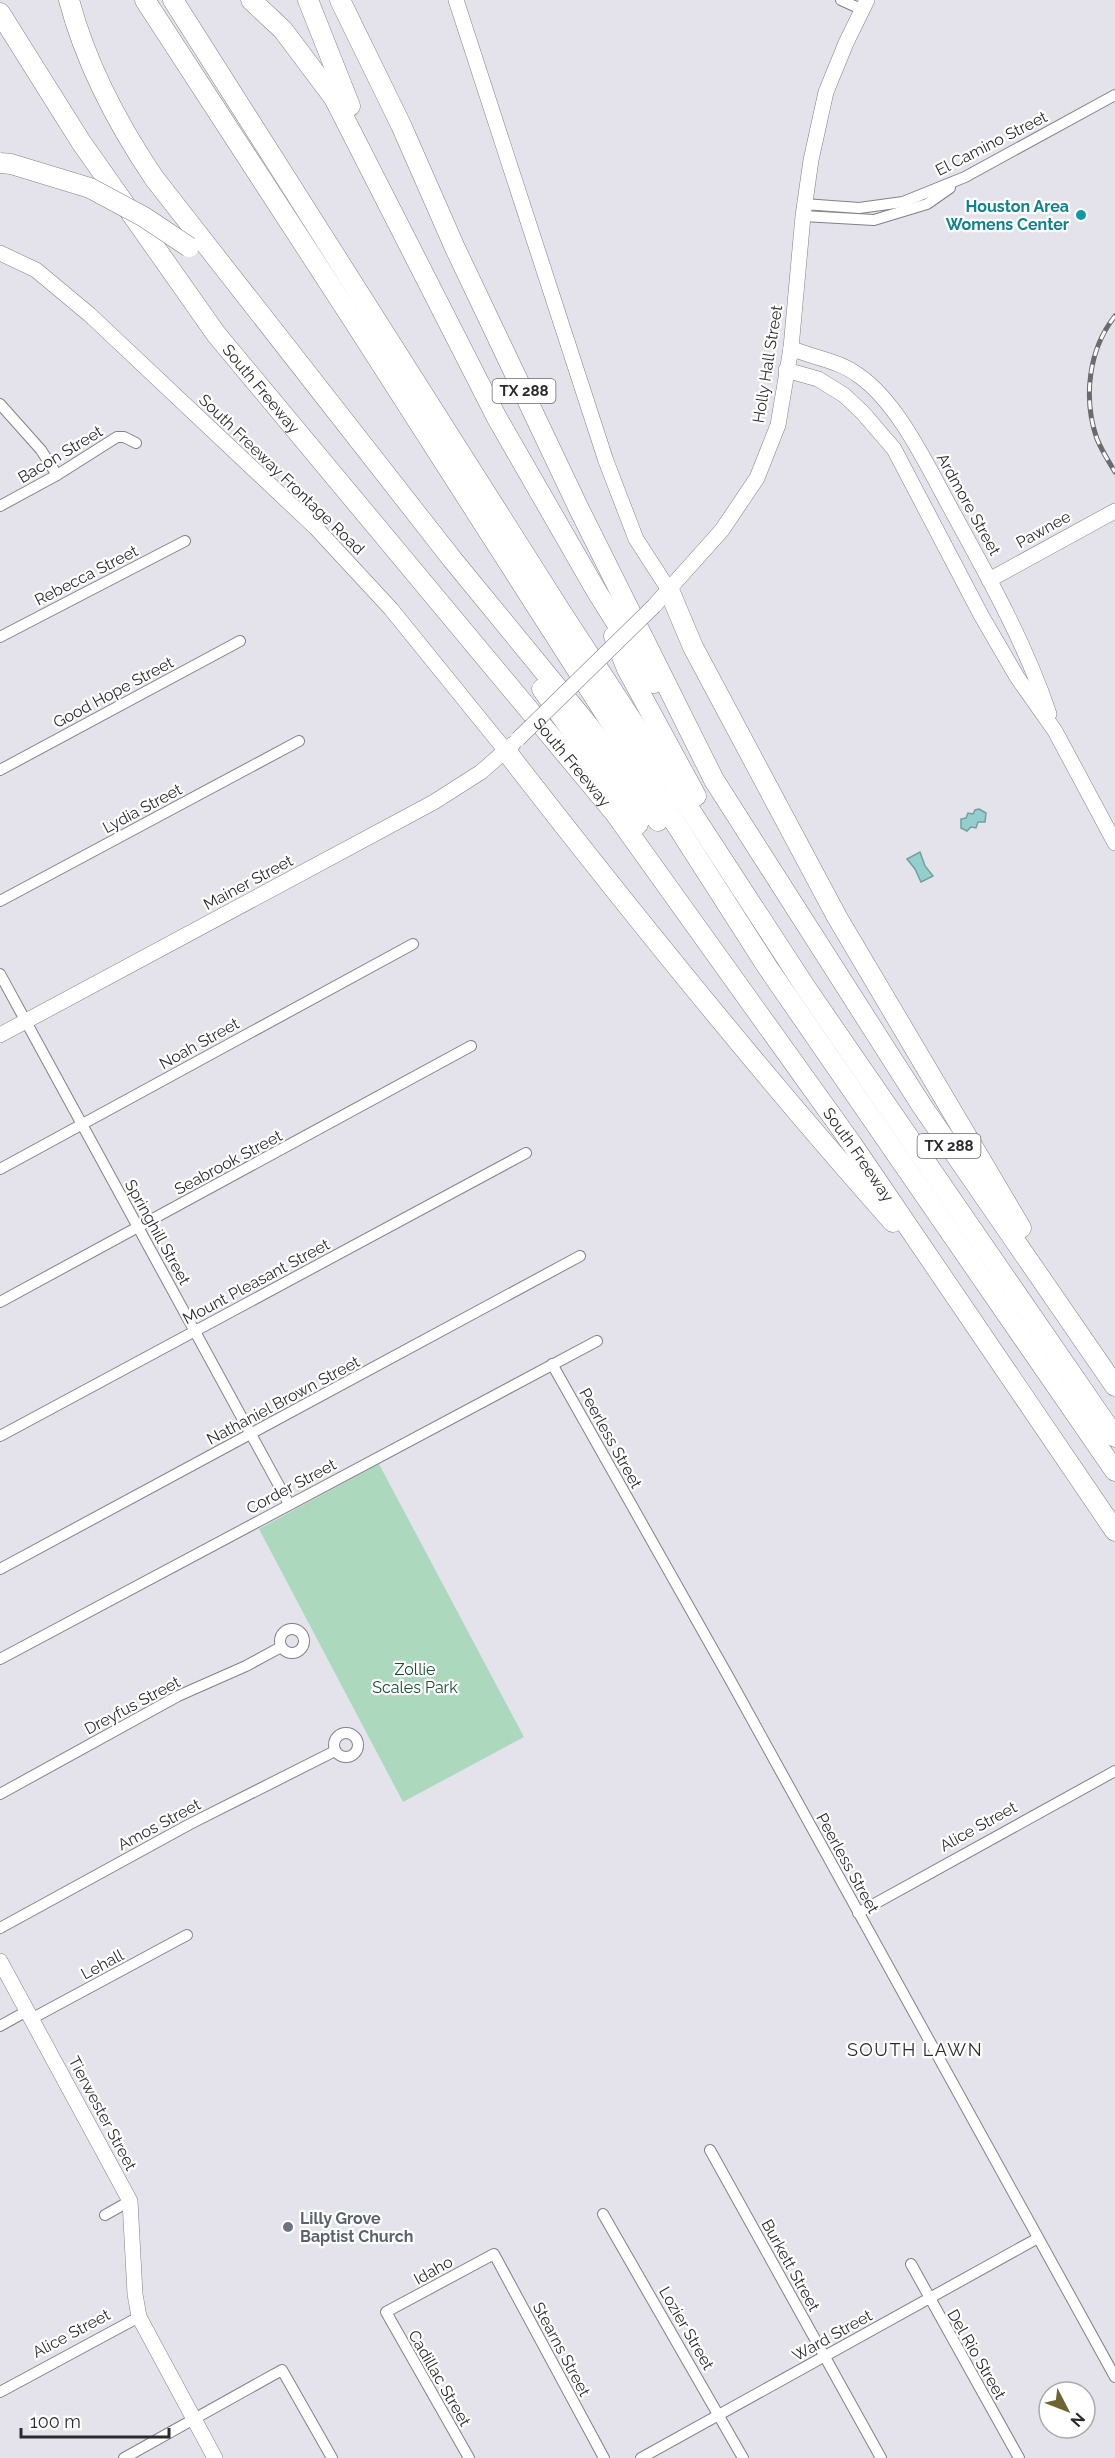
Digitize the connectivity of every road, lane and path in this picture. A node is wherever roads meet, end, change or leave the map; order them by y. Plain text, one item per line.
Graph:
1 (69, 0) edge
2 (144, 0) edge
3 (173, 0) edge
4 (251, 0) edge
5 (308, 0) edge
6 (340, 0) edge
7 (456, 0) edge
8 (841, 0) edge
9 (865, 5) edge
10 (0, 14) edge
11 (1115, 95) edge
12 (0, 163) edge
13 (390, 206) junction
14 (803, 210) junction
15 (194, 240) junction
16 (0, 253) edge
17 (791, 348) junction
18 (786, 370) junction
19 (0, 405) edge
20 (909, 436) junction
21 (136, 443) dead end
22 (892, 446) junction
23 (57, 475) junction
24 (0, 506) edge
25 (1115, 511) edge
26 (185, 540) dead end
27 (452, 559) junction
28 (989, 580) junction
29 (669, 590) junction
30 (597, 592) junction
31 (0, 637) edge
32 (240, 641) dead end
33 (1055, 731) junction
34 (299, 741) dead end
35 (512, 745) junction
36 (0, 770) edge
37 (714, 780) junction
38 (1115, 843) edge
39 (708, 876) junction
40 (0, 901) edge
41 (413, 944) dead end
42 (0, 974) edge
43 (806, 988) junction
44 (748, 998) junction
45 (26, 1021) junction
46 (0, 1035) edge
47 (471, 1047) dead end
48 (82, 1125) junction
49 (526, 1153) dead end
50 (0, 1169) edge
51 (138, 1228) junction
52 (580, 1256) dead end
53 (945, 1281) junction
54 (0, 1302) edge
55 (195, 1331) junction
56 (597, 1341) dead end
57 (552, 1364) junction
58 (1103, 1368) junction
59 (1115, 1386) edge
60 (251, 1434) junction
61 (0, 1436) edge
62 (1115, 1437) edge
63 (1115, 1471) edge
64 (289, 1504) junction
65 (1115, 1531) edge
66 (0, 1569) edge
67 (281, 1647) dead end
68 (0, 1659) edge
69 (335, 1751) dead end
70 (1115, 1771) edge
71 (0, 1794) edge
72 (858, 1913) junction
73 (0, 1928) edge
74 (187, 1935) dead end
75 (0, 1961) edge
76 (29, 2015) junction
77 (0, 2026) edge
78 (710, 2150) dead end
79 (130, 2202) junction
80 (603, 2214) dead end
81 (105, 2215) dead end
82 (1038, 2238) junction
83 (494, 2253) joint
84 (911, 2264) dead end
85 (929, 2299) junction
86 (386, 2312) joint
87 (139, 2317) junction
88 (824, 2356) junction
89 (1115, 2377) edge
90 (0, 2392) edge
91 (719, 2415) junction
92 (194, 2419) junction
93 (124, 2458) edge
94 (215, 2458) edge
95 (332, 2458) edge
96 (469, 2458) edge
97 (604, 2458) edge
98 (641, 2458) edge
99 (743, 2458) edge
100 (881, 2458) edge
101 (1019, 2458) edge

1 - 15 highway
2 - 39 highway
3 - 43 highway
4 - 13 highway
5 - 13 highway
6 - 37 highway, TX 288
7 - 29 street
8 - 9 street
9 - 14 street, Holly Hall Street
10 - 44 highway, South Freeway
11 - 14 street, El Camino Street
12 - 15 highway, bridge
13 - 30 highway
14 - 17 street, Holly Hall Street
15 - 27 highway
16 - 35 street, South Freeway Frontage Road
17 - 18 street, Holly Hall Street
17 - 20 street, Ardmore Street
18 - 22 street, Ardmore Street
18 - 29 street, Holly Hall Street
19 - 23 street
20 - 22 street
20 - 28 street, Ardmore Street
21 - 23 street, Bacon Street
22 - 33 street, Ardmore Street
23 - 24 street, Bacon Street
25 - 28 street, Pawnee
26 - 31 street, Rebecca Street
27 - 39 highway
27 - 44 highway
28 - 33 street, Ardmore Street
29 - 35 street, Holly Hall Street, bridge
29 - 58 highway
30 - 37 highway
30 - 43 highway
32 - 36 street, Good Hope Street
33 - 38 street, Ardmore Street
34 - 40 street, Lydia Street
35 - 45 street, Mainer Street
35 - 53 highway
37 - 58 highway, TX 288
39 - 63 highway
41 - 48 street, Noah Street
42 - 45 street, Springhill Street
43 - 62 highway
44 - 53 highway, South Freeway
45 - 46 street, Mainer Street
45 - 48 street, Springhill Street
47 - 51 street, Seabrook Street
48 - 50 street, Noah Street
48 - 51 street, Springhill Street
49 - 55 street, Mount Pleasant Street
51 - 54 street, Seabrook Street
51 - 55 street, Springhill Street
52 - 60 street, Nathaniel Brown Street
53 - 65 highway, South Freeway
55 - 60 street, Springhill Street
55 - 61 street, Mount Pleasant Street
56 - 57 street, Corder Street
57 - 64 street, Corder Street
57 - 72 street, Peerless Street
58 - 59 highway, TX 288
60 - 64 street, Springhill Street
60 - 66 street, Nathaniel Brown Street
64 - 68 street, Corder Street
67 - 71 street, Dreyfus Street
69 - 73 street, Amos Street
70 - 72 street, Alice Street
72 - 82 street, Peerless Street
74 - 76 street, Lehall
75 - 76 street, Tierwester Street
76 - 77 street, Lehall
76 - 79 street, Tierwester Street
78 - 88 street, Burkett Street
79 - 81 street
79 - 87 street, Tierwester Street
80 - 91 street, Lozier Street
82 - 85 street, Ward Street
82 - 89 street, Peerless Street
83 - 86 street, Idaho
83 - 97 street, Stearns Street
84 - 85 street, Del Rio Street
85 - 88 street, Ward Street
85 - 101 street, Del Rio Street
86 - 96 street, Cadillac Street
87 - 90 street, Alice Street
87 - 92 street
88 - 91 street, Ward Street
88 - 100 street, Burkett Street
91 - 98 street, Ward Street
91 - 99 street, Lozier Street
92 - 93 street
92 - 94 street
92 - 95 street

